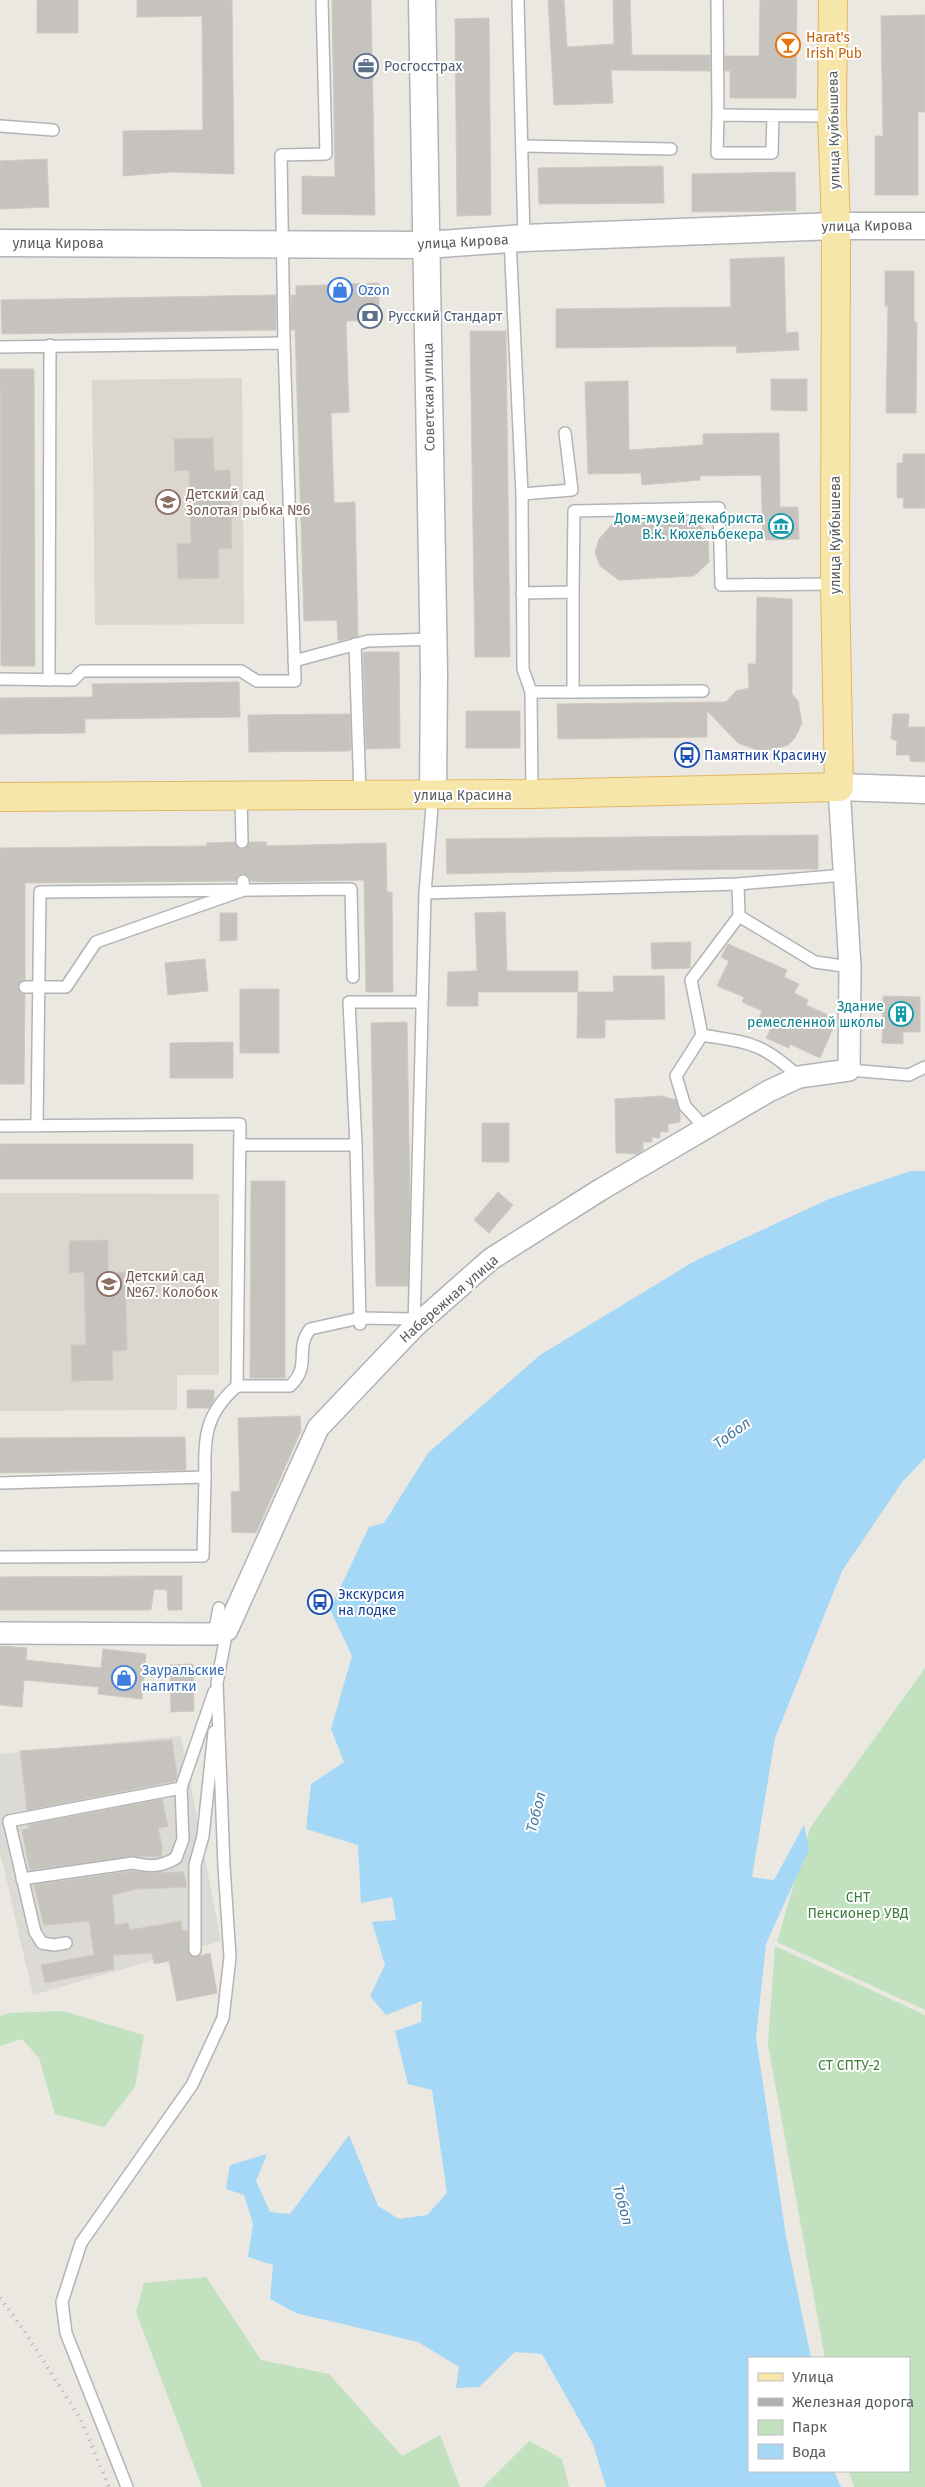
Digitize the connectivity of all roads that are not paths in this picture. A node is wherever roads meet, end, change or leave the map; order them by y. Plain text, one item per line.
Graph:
1 (322, 0) edge
2 (422, 0) edge
3 (518, 0) edge
4 (717, 0) edge
5 (833, 0) edge
6 (718, 115) junction
7 (773, 116) junction
8 (832, 116) junction
9 (0, 126) edge
10 (53, 130) dead end
11 (523, 146) junction
12 (671, 148) dead end
13 (836, 226) junction
14 (925, 226) edge
15 (517, 239) junction
16 (0, 243) edge
17 (283, 244) junction
18 (426, 244) junction
19 (284, 343) junction
20 (50, 345) junction
21 (0, 346) edge
22 (565, 433) dead end
23 (522, 494) junction
24 (835, 584) junction
25 (573, 592) junction
26 (522, 594) junction
27 (434, 639) junction
28 (355, 644) junction
29 (294, 661) junction
30 (0, 678) edge
31 (49, 680) junction
32 (703, 691) dead end
33 (531, 692) junction
34 (573, 692) junction
35 (839, 787) junction
36 (925, 790) edge
37 (433, 794) junction
38 (532, 794) junction
39 (241, 795) junction
40 (360, 795) junction
41 (0, 797) edge
42 (242, 842) dead end
43 (844, 875) junction
44 (738, 884) junction
45 (244, 885) junction
46 (424, 893) junction
47 (739, 916) junction
48 (850, 967) junction
49 (353, 977) dead end
50 (25, 987) dead end
51 (39, 987) junction
52 (421, 1002) junction
53 (702, 1035) junction
54 (925, 1068) edge
55 (850, 1070) junction
56 (799, 1077) junction
57 (37, 1125) junction
58 (0, 1126) edge
59 (706, 1129) junction
60 (240, 1145) junction
61 (356, 1145) junction
62 (360, 1321) junction
63 (414, 1323) junction
64 (237, 1386) junction
65 (205, 1477) junction
66 (0, 1483) edge
67 (0, 1557) edge
68 (220, 1608) dead end
69 (220, 1632) junction
70 (0, 1633) edge
71 (217, 1683) junction
72 (218, 1718) junction
73 (181, 1788) junction
74 (22, 1878) junction
75 (66, 1943) dead end
76 (195, 1950) dead end
77 (127, 2487) edge

1 - 17 lane
2 - 18 street, Советская улица
3 - 11 lane
4 - 6 lane
5 - 8 main road, улица Куйбышева
6 - 7 lane
6 - 7 lane
7 - 8 lane
8 - 13 main road, улица Куйбышева
9 - 10 lane
11 - 12 lane
11 - 15 lane
13 - 14 street, улица Кирова
13 - 15 street, улица Кирова
13 - 24 main road, улица Куйбышева
15 - 18 street, улица Кирова
15 - 23 lane
16 - 17 street, улица Кирова
17 - 18 street, улица Кирова
17 - 19 lane
18 - 27 street, Советская улица
19 - 20 lane
19 - 29 lane
20 - 21 lane
20 - 31 lane
22 - 23 lane
23 - 26 lane
24 - 25 lane
24 - 35 main road, улица Куйбышева
25 - 26 lane
25 - 34 lane
26 - 33 lane
27 - 28 lane
27 - 37 street, Советская улица
28 - 29 lane
28 - 40 lane
29 - 31 lane
30 - 31 lane
32 - 34 lane
33 - 34 lane
33 - 38 lane
35 - 36 street, улица Красина
35 - 38 main road, улица Красина
35 - 43 street, улица Куйбышева
37 - 38 main road, улица Красина
37 - 40 main road, улица Красина
37 - 46 lane
39 - 40 main road, улица Красина
39 - 41 main road, улица Красина
39 - 42 lane
43 - 44 lane
43 - 48 street, улица Куйбышева
44 - 46 lane
44 - 47 lane
45 - 49 lane
45 - 51 lane
45 - 51 lane
46 - 52 lane
47 - 48 lane
47 - 53 lane
48 - 55 street, улица Куйбышева
50 - 51 lane
51 - 57 lane
52 - 61 lane
52 - 63 lane
53 - 56 lane
53 - 59 lane
54 - 55 lane
55 - 56 street, Набережная улица
56 - 59 street, Набережная улица
57 - 58 lane
57 - 60 lane
59 - 63 street, Набережная улица
60 - 61 lane
60 - 64 lane
61 - 62 lane
62 - 63 lane
62 - 64 lane
63 - 69 street, Набережная улица
64 - 65 lane
65 - 66 lane
65 - 67 lane
68 - 69 lane
69 - 70 street
69 - 71 lane
71 - 72 lane
71 - 73 lane
72 - 76 lane
72 - 77 lane
73 - 74 lane
73 - 74 lane
74 - 75 lane

